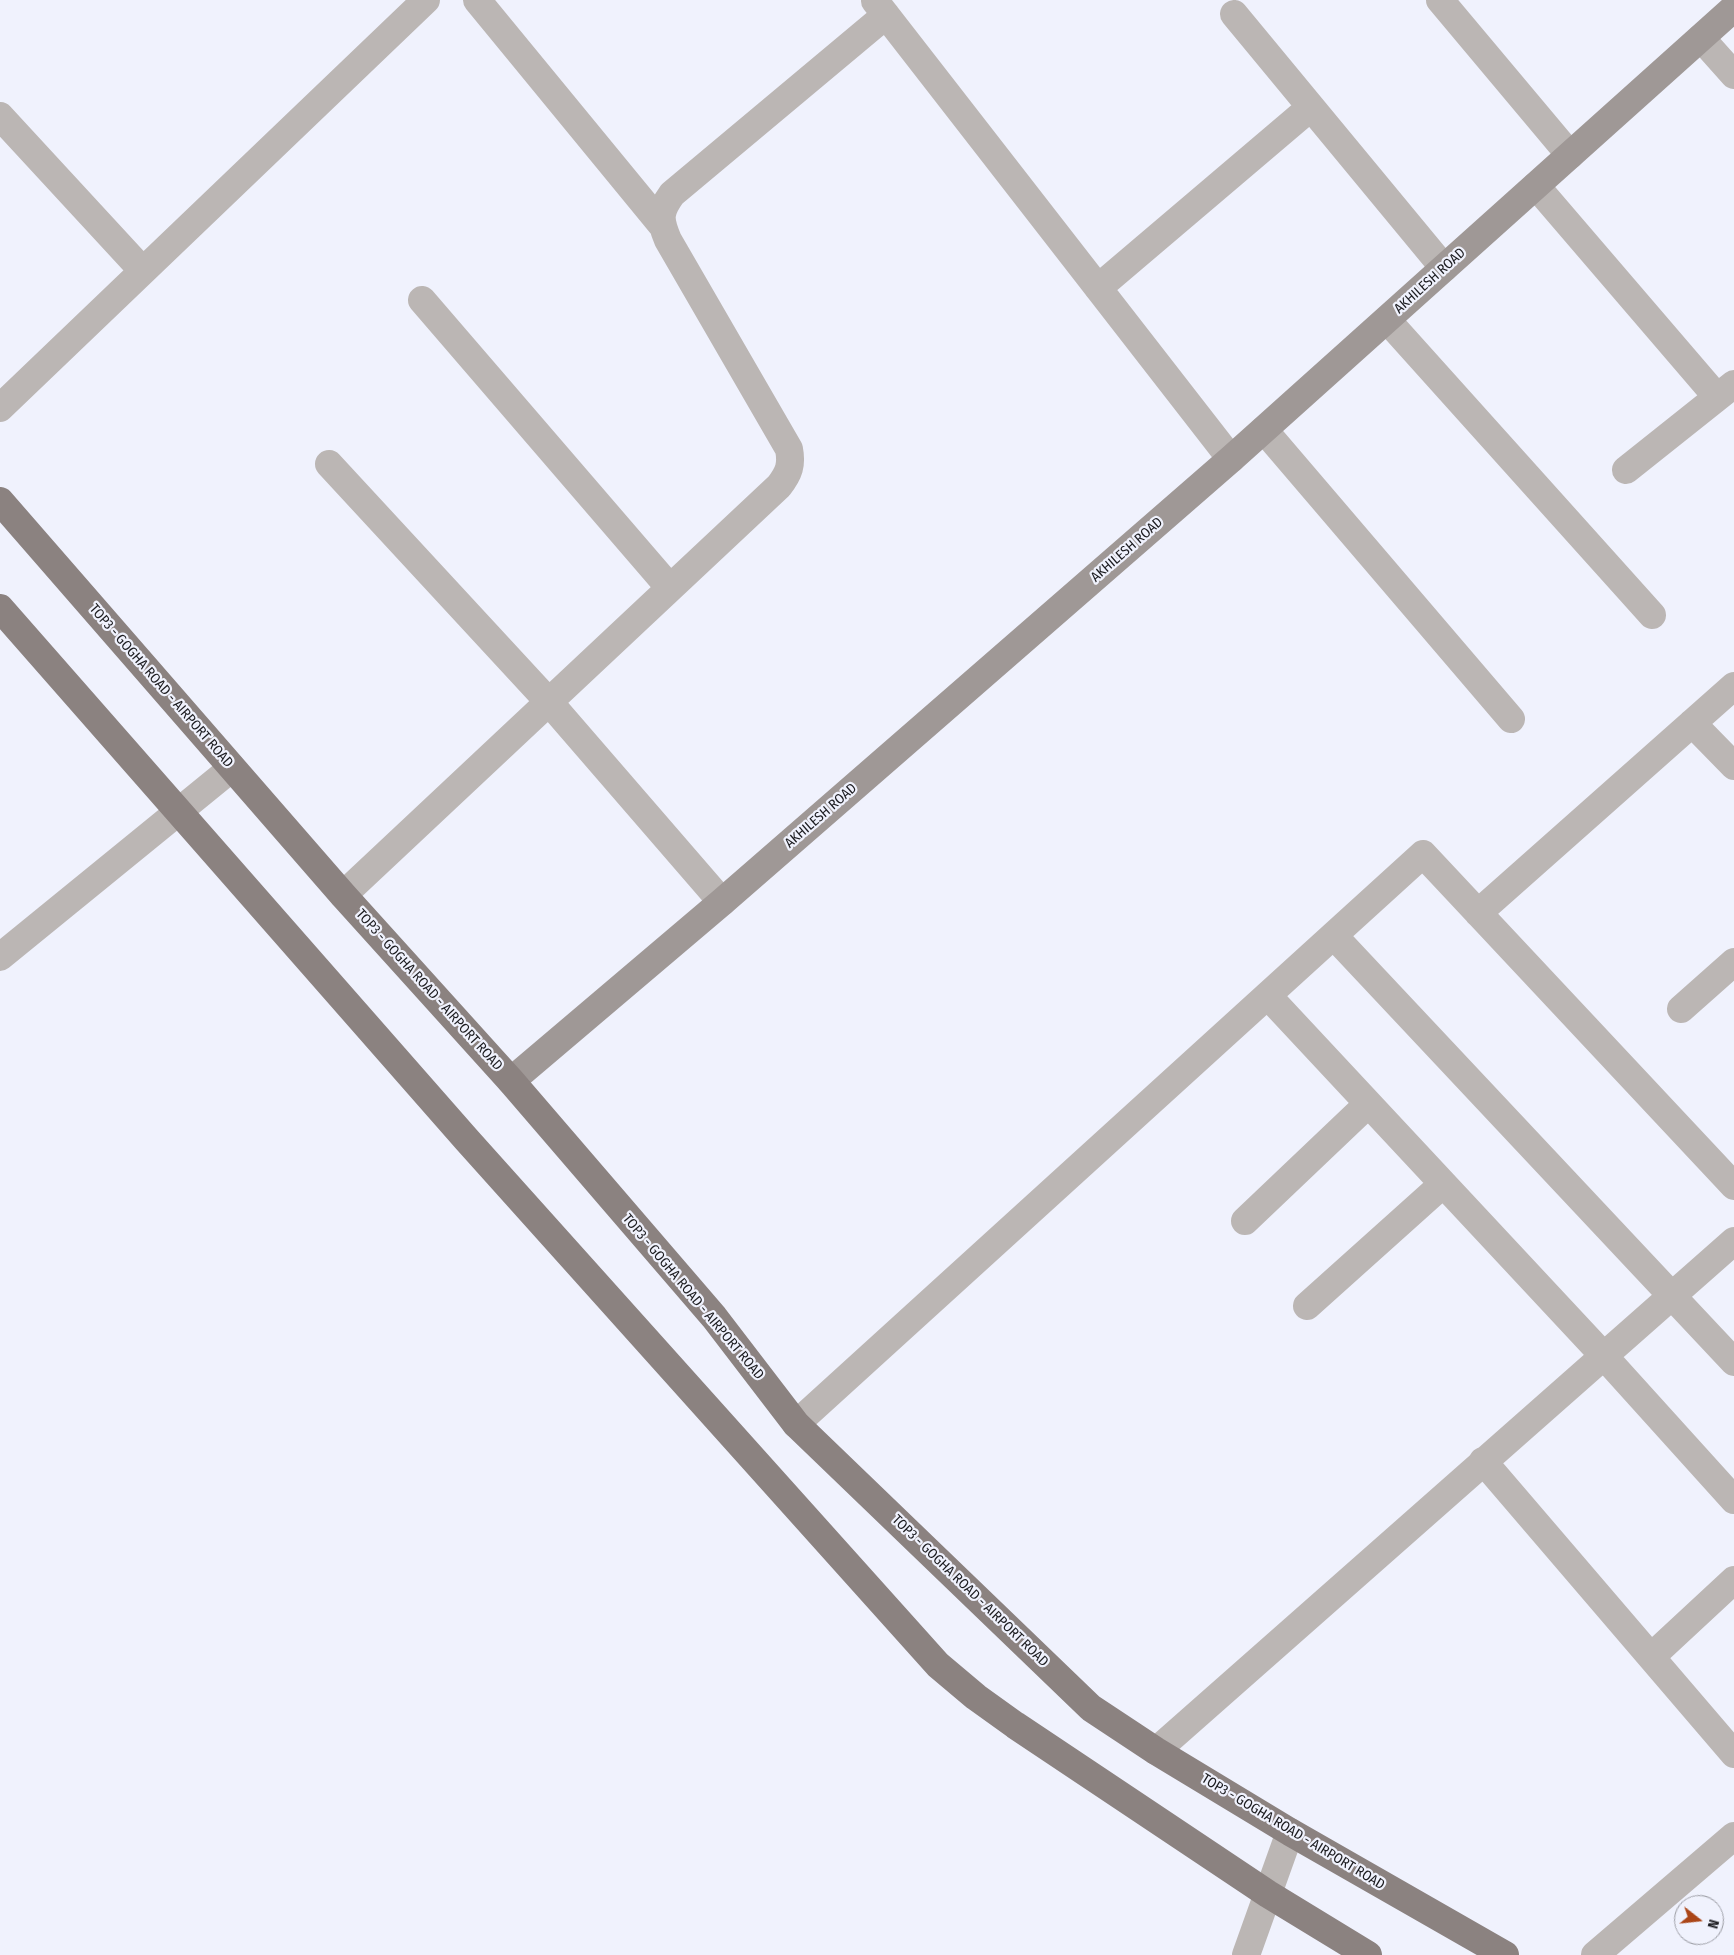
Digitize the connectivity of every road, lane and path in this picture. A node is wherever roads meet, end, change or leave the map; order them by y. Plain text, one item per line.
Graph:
1 (426, 0) edge
2 (477, 0) edge
3 (1440, 0) edge
4 (880, 8) edge
5 (1734, 8) edge
6 (1234, 14) dead end
7 (1701, 38) junction
8 (1734, 76) edge
9 (1311, 107) junction
10 (0, 116) edge
11 (1570, 155) junction
12 (1536, 186) junction
13 (661, 224) junction
14 (1444, 268) junction
15 (143, 271) junction
16 (1098, 288) junction
17 (422, 300) dead end
18 (1387, 320) junction
19 (1725, 390) edge
20 (0, 408) edge
21 (1264, 430) junction
22 (1231, 459) junction
23 (329, 464) dead end
24 (1626, 470) dead end
25 (0, 501) edge
26 (670, 588) junction
27 (0, 608) edge
28 (1652, 615) dead end
29 (1734, 686) edge
30 (549, 702) junction
31 (1511, 718) dead end
32 (1692, 723) junction
33 (1734, 766) edge
34 (232, 768) junction
35 (179, 812) junction
36 (343, 895) junction
37 (722, 902) junction
38 (1478, 913) junction
39 (1334, 936) junction
40 (0, 957) edge
41 (1734, 962) edge
42 (1268, 996) junction
43 (1681, 1009) dead end
44 (511, 1081) junction
45 (1368, 1104) junction
46 (1443, 1184) junction
47 (1734, 1186) edge
48 (1245, 1221) dead end
49 (1734, 1241) edge
50 (1672, 1295) junction
51 (1307, 1306) dead end
52 (1603, 1355) junction
53 (1734, 1362) edge
54 (796, 1424) junction
55 (1483, 1462) junction
56 (1734, 1500) edge
57 (1734, 1580) edge
58 (1651, 1657) junction
59 (1156, 1750) junction
60 (1734, 1754) edge
61 (1290, 1832) junction
62 (1734, 1836) edge
63 (1268, 1894) junction
64 (1246, 1955) edge
65 (1368, 1955) edge
66 (1505, 1955) edge
67 (1595, 1955) edge

1 - 15 street
2 - 13 street
3 - 11 street
4 - 13 street
4 - 16 street
5 - 7 street, AKHILESH ROAD
6 - 9 street
7 - 8 street
7 - 11 street, AKHILESH ROAD
9 - 14 street
9 - 16 street
10 - 15 street
11 - 12 street, AKHILESH ROAD
12 - 14 street, AKHILESH ROAD
12 - 19 street
13 - 26 street
14 - 18 street, AKHILESH ROAD
15 - 20 street
16 - 22 street
17 - 26 street
18 - 21 street, AKHILESH ROAD
18 - 28 street
19 - 24 street
21 - 22 street, AKHILESH ROAD
21 - 31 street
22 - 37 street, AKHILESH ROAD
23 - 30 street
25 - 34 main road, TOP3 - GOGHA ROAD - AIRPORT ROAD
26 - 30 street
27 - 35 main road
29 - 32 street
30 - 36 street
30 - 37 street
32 - 33 street
32 - 38 street
34 - 35 street
34 - 36 main road, TOP3 - GOGHA ROAD - AIRPORT ROAD
35 - 40 street
35 - 63 main road
36 - 44 main road, TOP3 - GOGHA ROAD - AIRPORT ROAD
37 - 44 street, AKHILESH ROAD
38 - 39 street
38 - 47 street
39 - 42 street
39 - 50 street
41 - 43 street
42 - 45 street
42 - 54 street
44 - 54 main road, TOP3 - GOGHA ROAD - AIRPORT ROAD
45 - 46 street
45 - 48 street
46 - 51 street
46 - 52 street
49 - 50 street
50 - 52 street
50 - 53 street
52 - 55 street
52 - 56 street
54 - 59 main road, TOP3 - GOGHA ROAD - AIRPORT ROAD
55 - 58 street
55 - 59 street
57 - 58 street
58 - 60 street
59 - 61 main road, TOP3 - GOGHA ROAD - AIRPORT ROAD
61 - 63 street
61 - 66 main road, TOP3 - GOGHA ROAD - AIRPORT ROAD
62 - 67 street
63 - 64 street
63 - 65 main road

